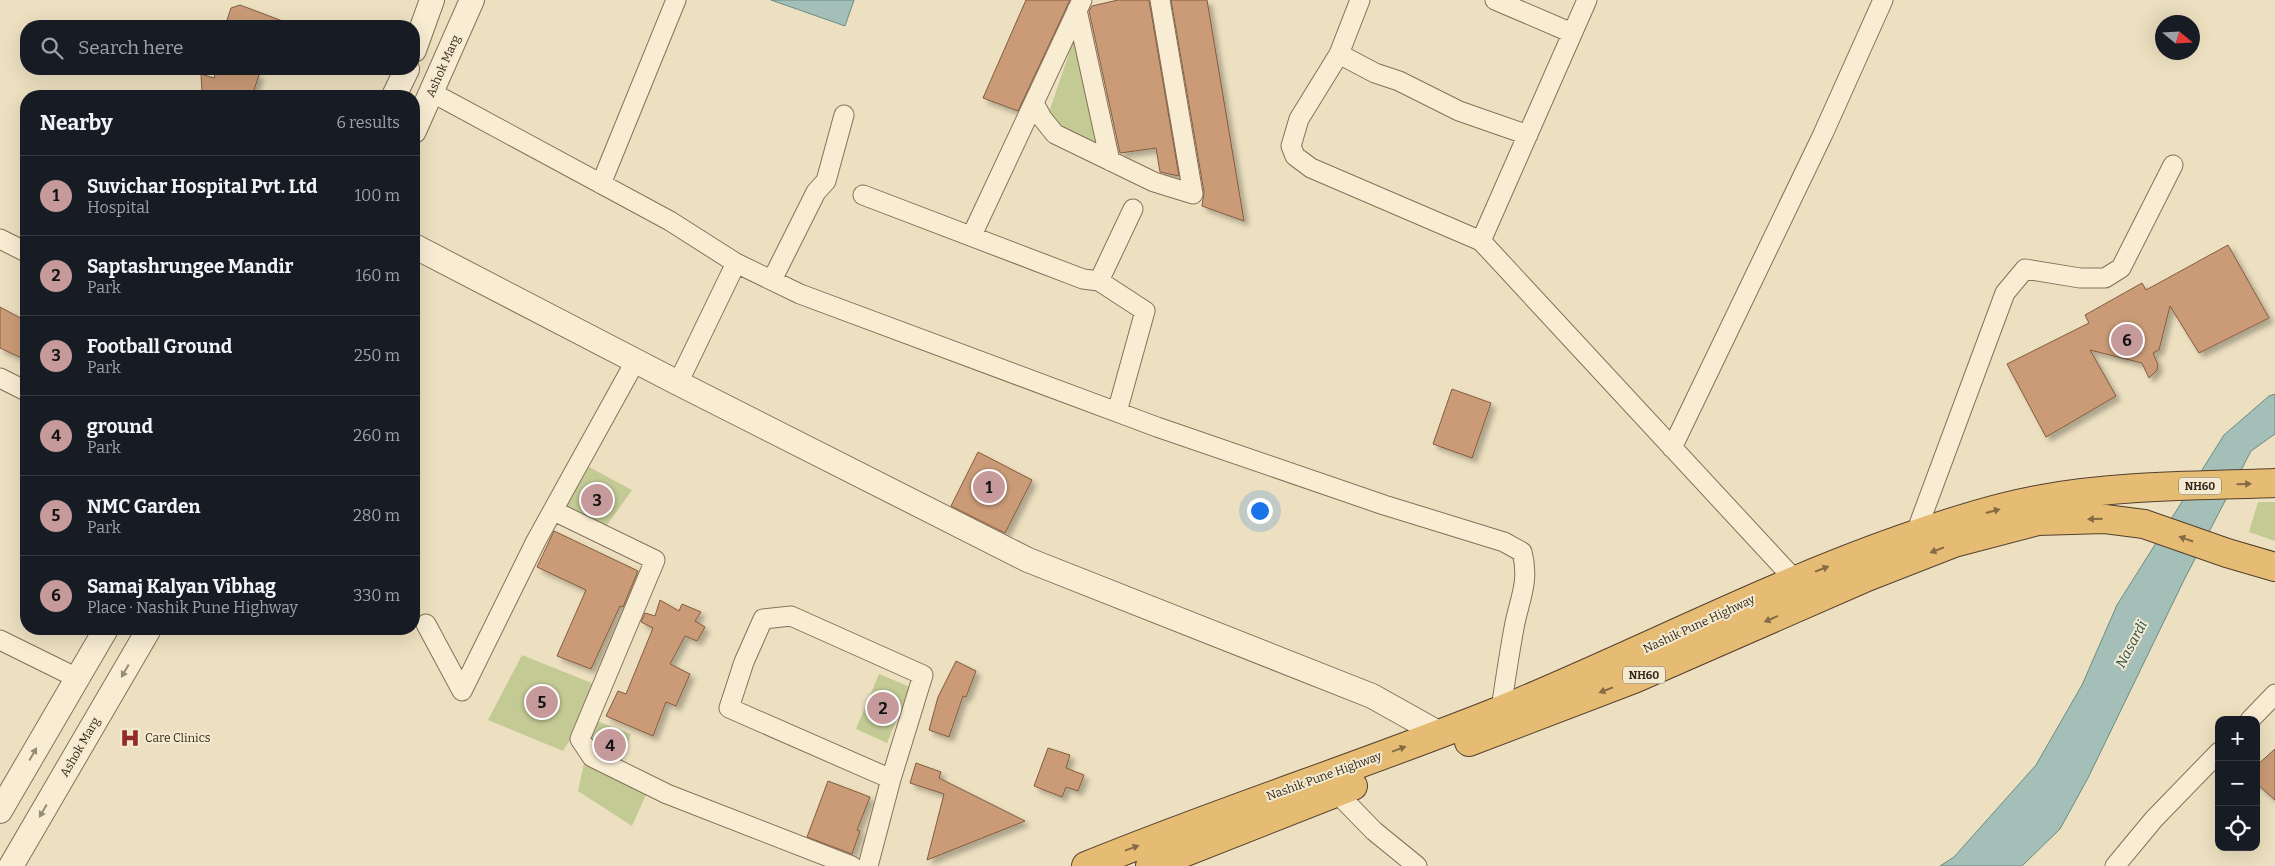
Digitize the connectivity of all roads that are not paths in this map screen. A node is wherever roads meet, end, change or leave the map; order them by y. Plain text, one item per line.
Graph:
1 (432, 0) edge
2 (472, 0) edge
3 (676, 0) edge
4 (1160, 0) edge
5 (1360, 0) edge
6 (1495, 0) edge
7 (1587, 0) edge
8 (1883, 0) edge
9 (1079, 5) edge
10 (420, 33) edge
11 (1572, 33) junction
12 (1339, 54) junction
13 (404, 75) edge
14 (397, 90) edge
15 (431, 92) junction
16 (1034, 103) junction
17 (844, 115) dead end
18 (420, 117) edge
19 (1528, 135) junction
20 (1110, 161) junction
21 (2173, 165) dead end
22 (601, 184) junction
23 (863, 195) dead end
24 (1133, 209) dead end
25 (972, 235) junction
26 (0, 239) edge
27 (1481, 241) junction
28 (20, 249) edge
29 (420, 249) edge
30 (736, 263) junction
31 (772, 280) junction
32 (1099, 281) junction
33 (636, 360) junction
34 (0, 378) edge
35 (678, 383) junction
36 (20, 388) edge
37 (1117, 412) junction
38 (1672, 448) junction
39 (2275, 484) edge
40 (554, 511) junction
41 (1915, 535) junction
42 (2275, 567) edge
43 (1801, 592) junction
44 (426, 624) dead end
45 (102, 635) edge
46 (146, 635) edge
47 (0, 640) edge
48 (77, 678) junction
49 (2275, 694) edge
50 (2254, 716) edge
51 (1505, 718) junction
52 (1440, 734) junction
53 (2215, 756) edge
54 (891, 779) junction
55 (1336, 792) junction
56 (0, 811) edge
57 (11, 866) edge
58 (852, 866) edge
59 (868, 866) edge
60 (1086, 866) edge
61 (1150, 866) edge
62 (1417, 866) edge
63 (2115, 866) edge

1 - 10 street
2 - 15 street, Ashok Marg
3 - 22 street
4 - 20 street
5 - 12 street
6 - 11 street
7 - 11 street
8 - 38 street
9 - 16 street
9 - 20 street
11 - 19 street
12 - 19 street
12 - 27 street
13 - 14 street
15 - 18 street, Ashok Marg
15 - 22 street
16 - 20 street
16 - 25 street
17 - 31 street
19 - 27 street
21 - 41 street
22 - 30 street
23 - 25 street
24 - 32 street
25 - 32 street
26 - 28 street
27 - 38 street
29 - 33 street
30 - 31 street
30 - 35 street
31 - 37 street
32 - 37 street
33 - 35 street
33 - 40 street
34 - 36 street
35 - 52 street
37 - 51 street
38 - 43 street
41 -> 39 highway, Nashik Pune Highway / NH60
40 - 44 street
40 - 58 street
43 -> 41 highway, Nashik Pune Highway / NH60
42 -> 43 highway, Nashik Pune Highway / NH60
43 - 51 highway, Nashik Pune Highway / NH60
45 - 48 street
46 -> 57 street, Ashok Marg
47 - 48 street
56 -> 48 street
49 - 50 street
51 - 52 highway, Nashik Pune Highway / NH60
51 - 55 highway, Nashik Pune Highway / NH60
60 -> 52 highway, Nashik Pune Highway / NH60
53 - 63 street
54 - 54 street
54 - 59 street
55 - 61 highway, Nashik Pune Highway / NH60
55 - 62 street

